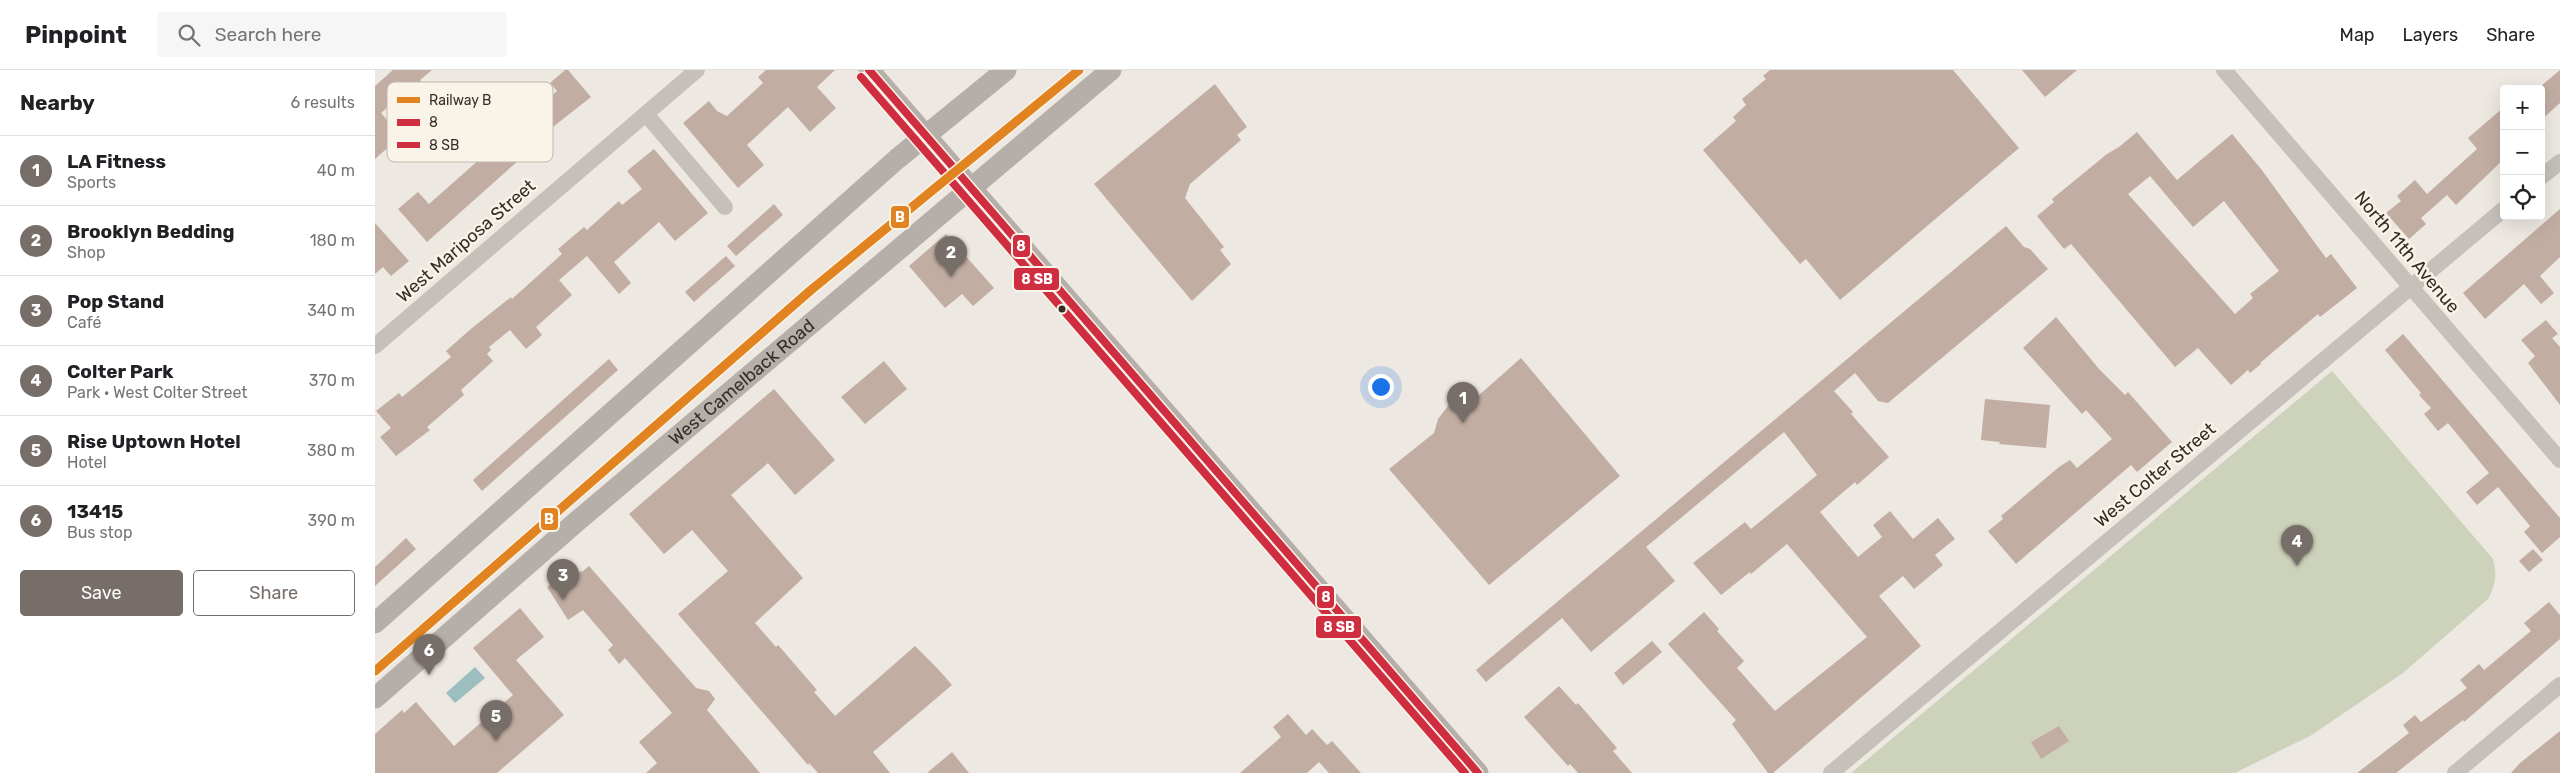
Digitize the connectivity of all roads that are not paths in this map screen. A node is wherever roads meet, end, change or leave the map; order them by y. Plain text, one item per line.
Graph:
1 (697, 70) edge
2 (869, 70) edge
3 (1006, 70) edge
4 (1111, 70) edge
5 (2224, 70) edge
6 (646, 114) junction
7 (925, 135) junction
8 (2560, 162) edge
9 (2544, 175) edge
10 (971, 187) junction
11 (725, 208) dead end
12 (2500, 212) edge
13 (2410, 287) junction
14 (375, 346) edge
15 (2560, 460) edge
16 (375, 623) edge
17 (2560, 685) edge
18 (375, 698) edge
19 (1478, 773) edge
20 (1831, 773) edge
21 (2455, 773) edge

1 - 6 street, West Mariposa Street
2 - 7 main road
3 - 7 main road
4 - 10 main road, West Camelback Road
5 - 13 street, North 11th Avenue
6 - 11 street
6 - 14 street, West Mariposa Street
7 - 10 main road
7 - 16 main road
8 - 9 street
10 - 18 main road, West Camelback Road
10 - 19 main road
12 - 13 street, West Colter Street
13 - 15 street, North 11th Avenue
13 - 20 street, West Colter Street
17 - 21 street

